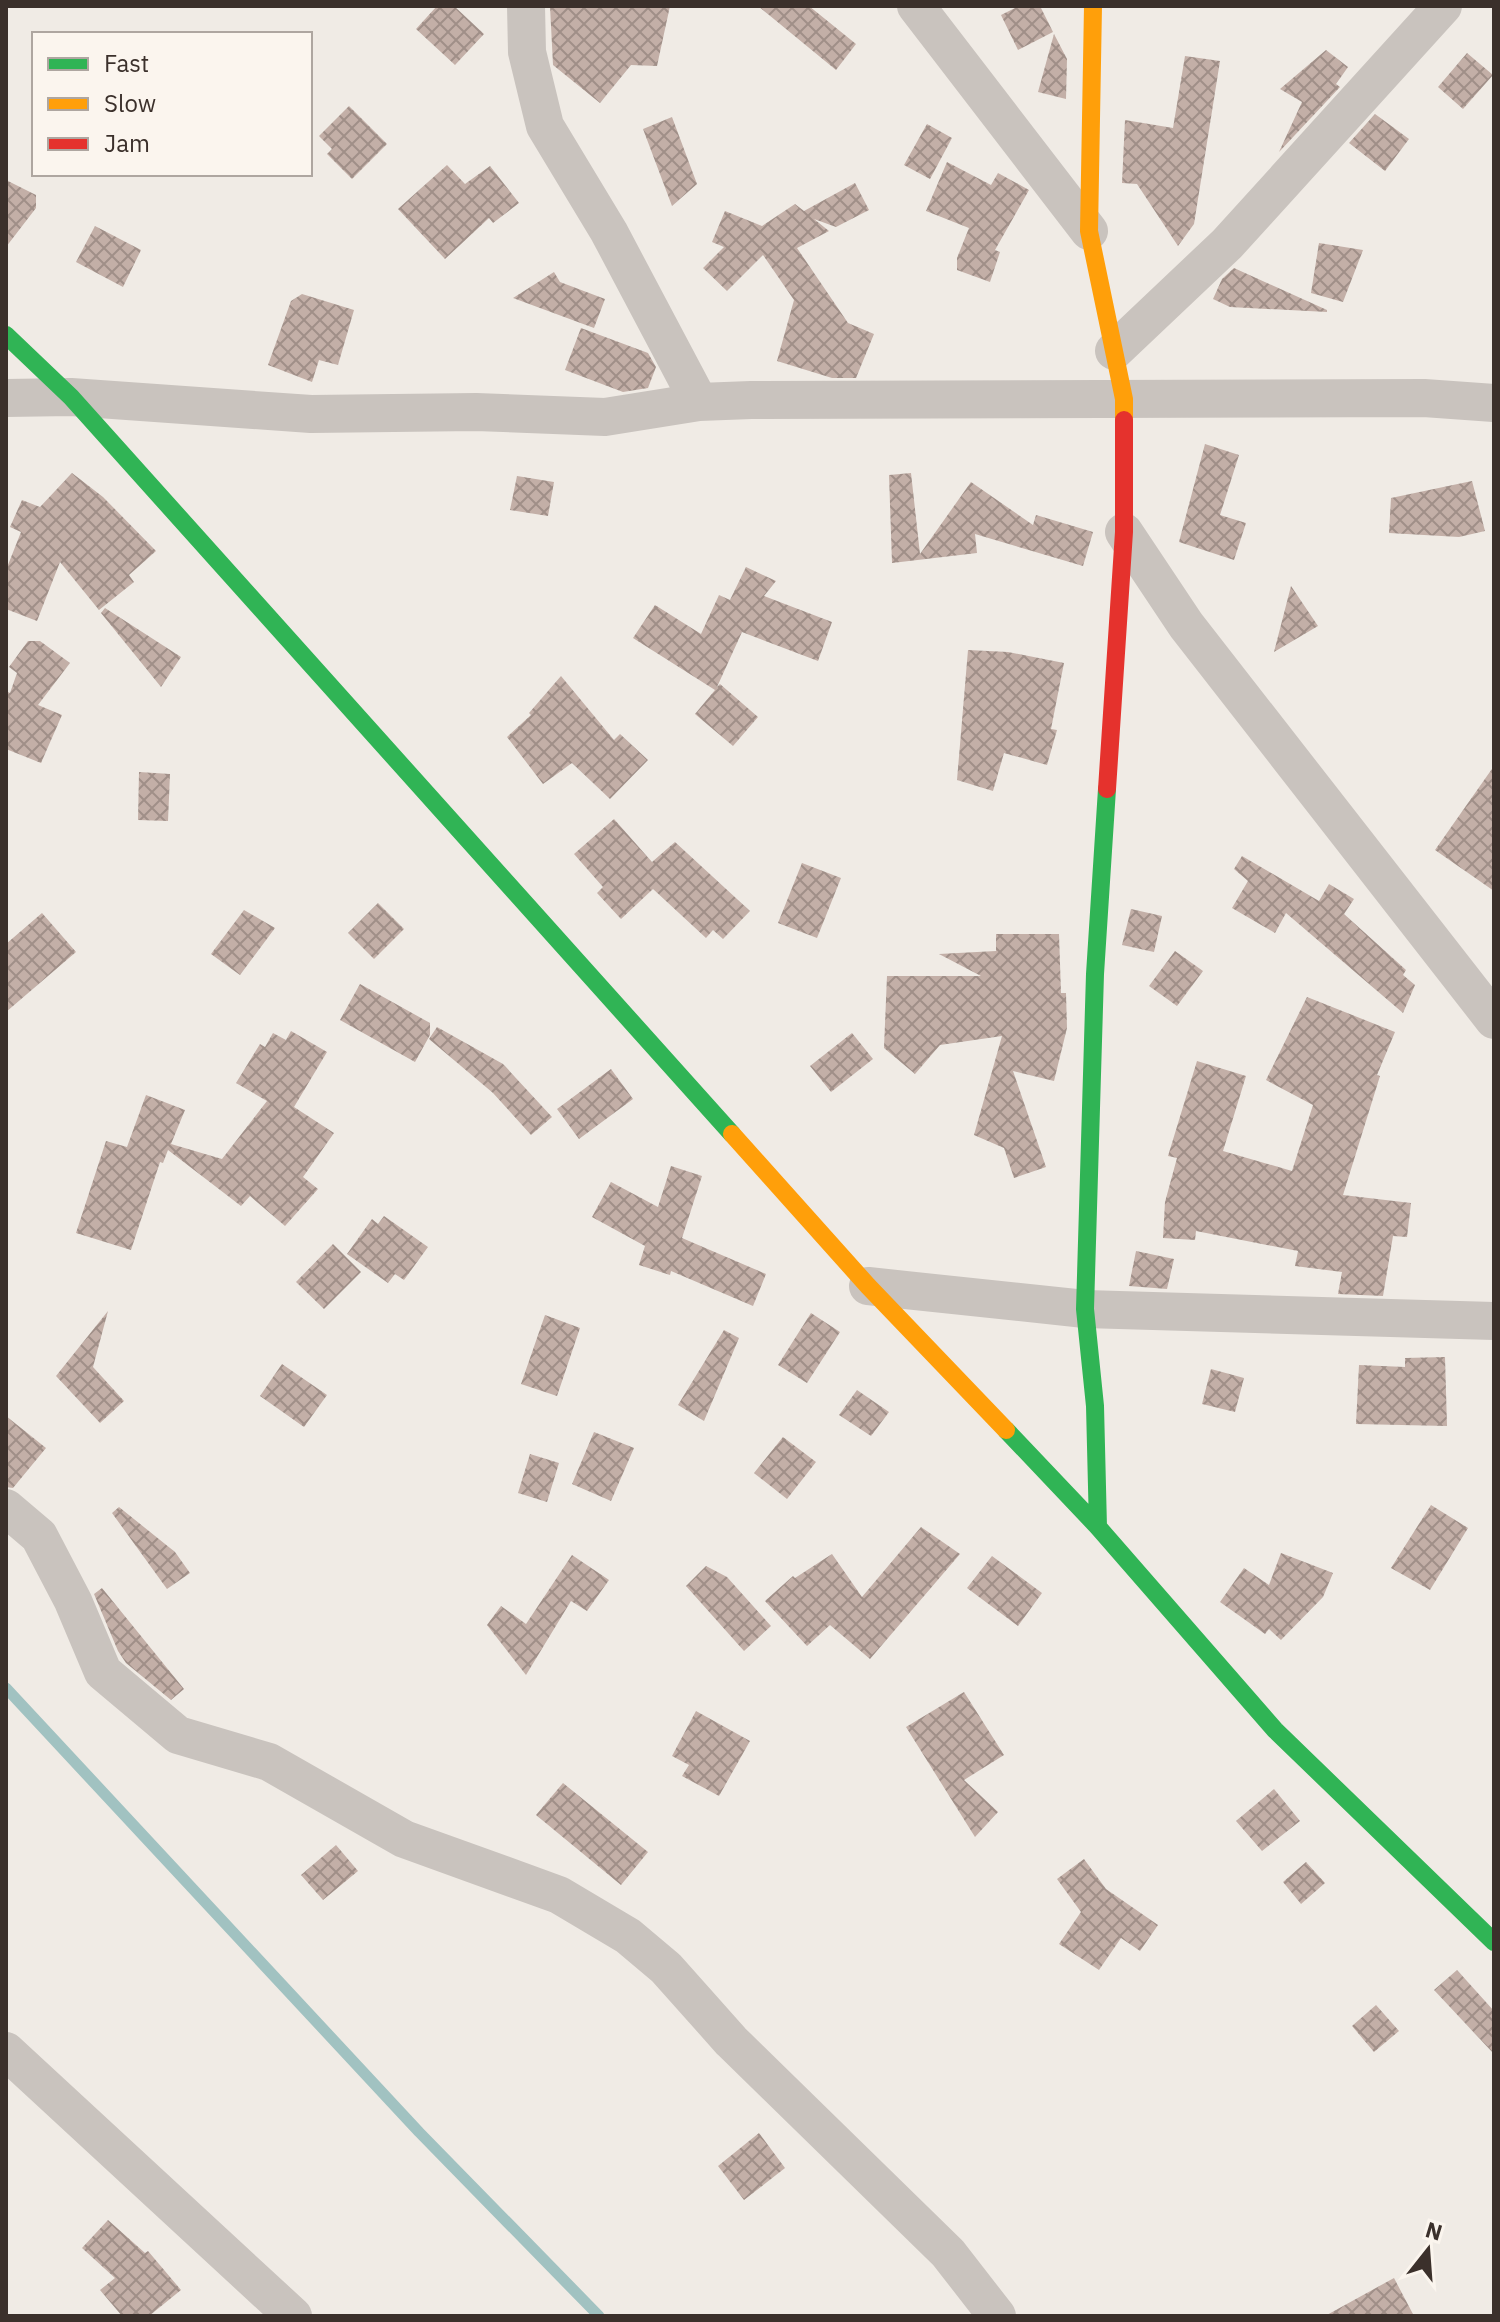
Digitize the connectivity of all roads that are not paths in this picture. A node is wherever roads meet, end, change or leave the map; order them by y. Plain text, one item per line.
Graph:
1 (526, 6) edge
2 (916, 6) edge
3 (1093, 6) edge
4 (1443, 6) edge
5 (1089, 231) junction
6 (6, 335) edge
7 (1114, 351) junction
8 (71, 397) junction
9 (6, 398) edge
10 (1124, 399) junction
11 (699, 402) junction
12 (1494, 403) edge
13 (1124, 532) junction
14 (1494, 1020) edge
15 (868, 1286) junction
16 (1085, 1309) junction
17 (1494, 1321) edge
18 (6, 1508) edge
19 (1098, 1527) junction
20 (1494, 1942) edge
21 (6, 2051) edge
22 (293, 2316) edge
23 (997, 2316) edge

1 - 11 street
2 - 5 street
3 - 5 street
4 - 7 street
5 - 7 street
6 - 8 street
7 - 10 street
8 - 9 street
8 - 11 street
8 - 15 street
10 - 11 street
10 - 12 street
10 - 13 street
13 - 14 street
13 - 16 street
15 - 16 street
15 - 19 street
16 - 17 street
16 - 19 street
18 - 23 street
19 - 20 street
21 - 22 street

